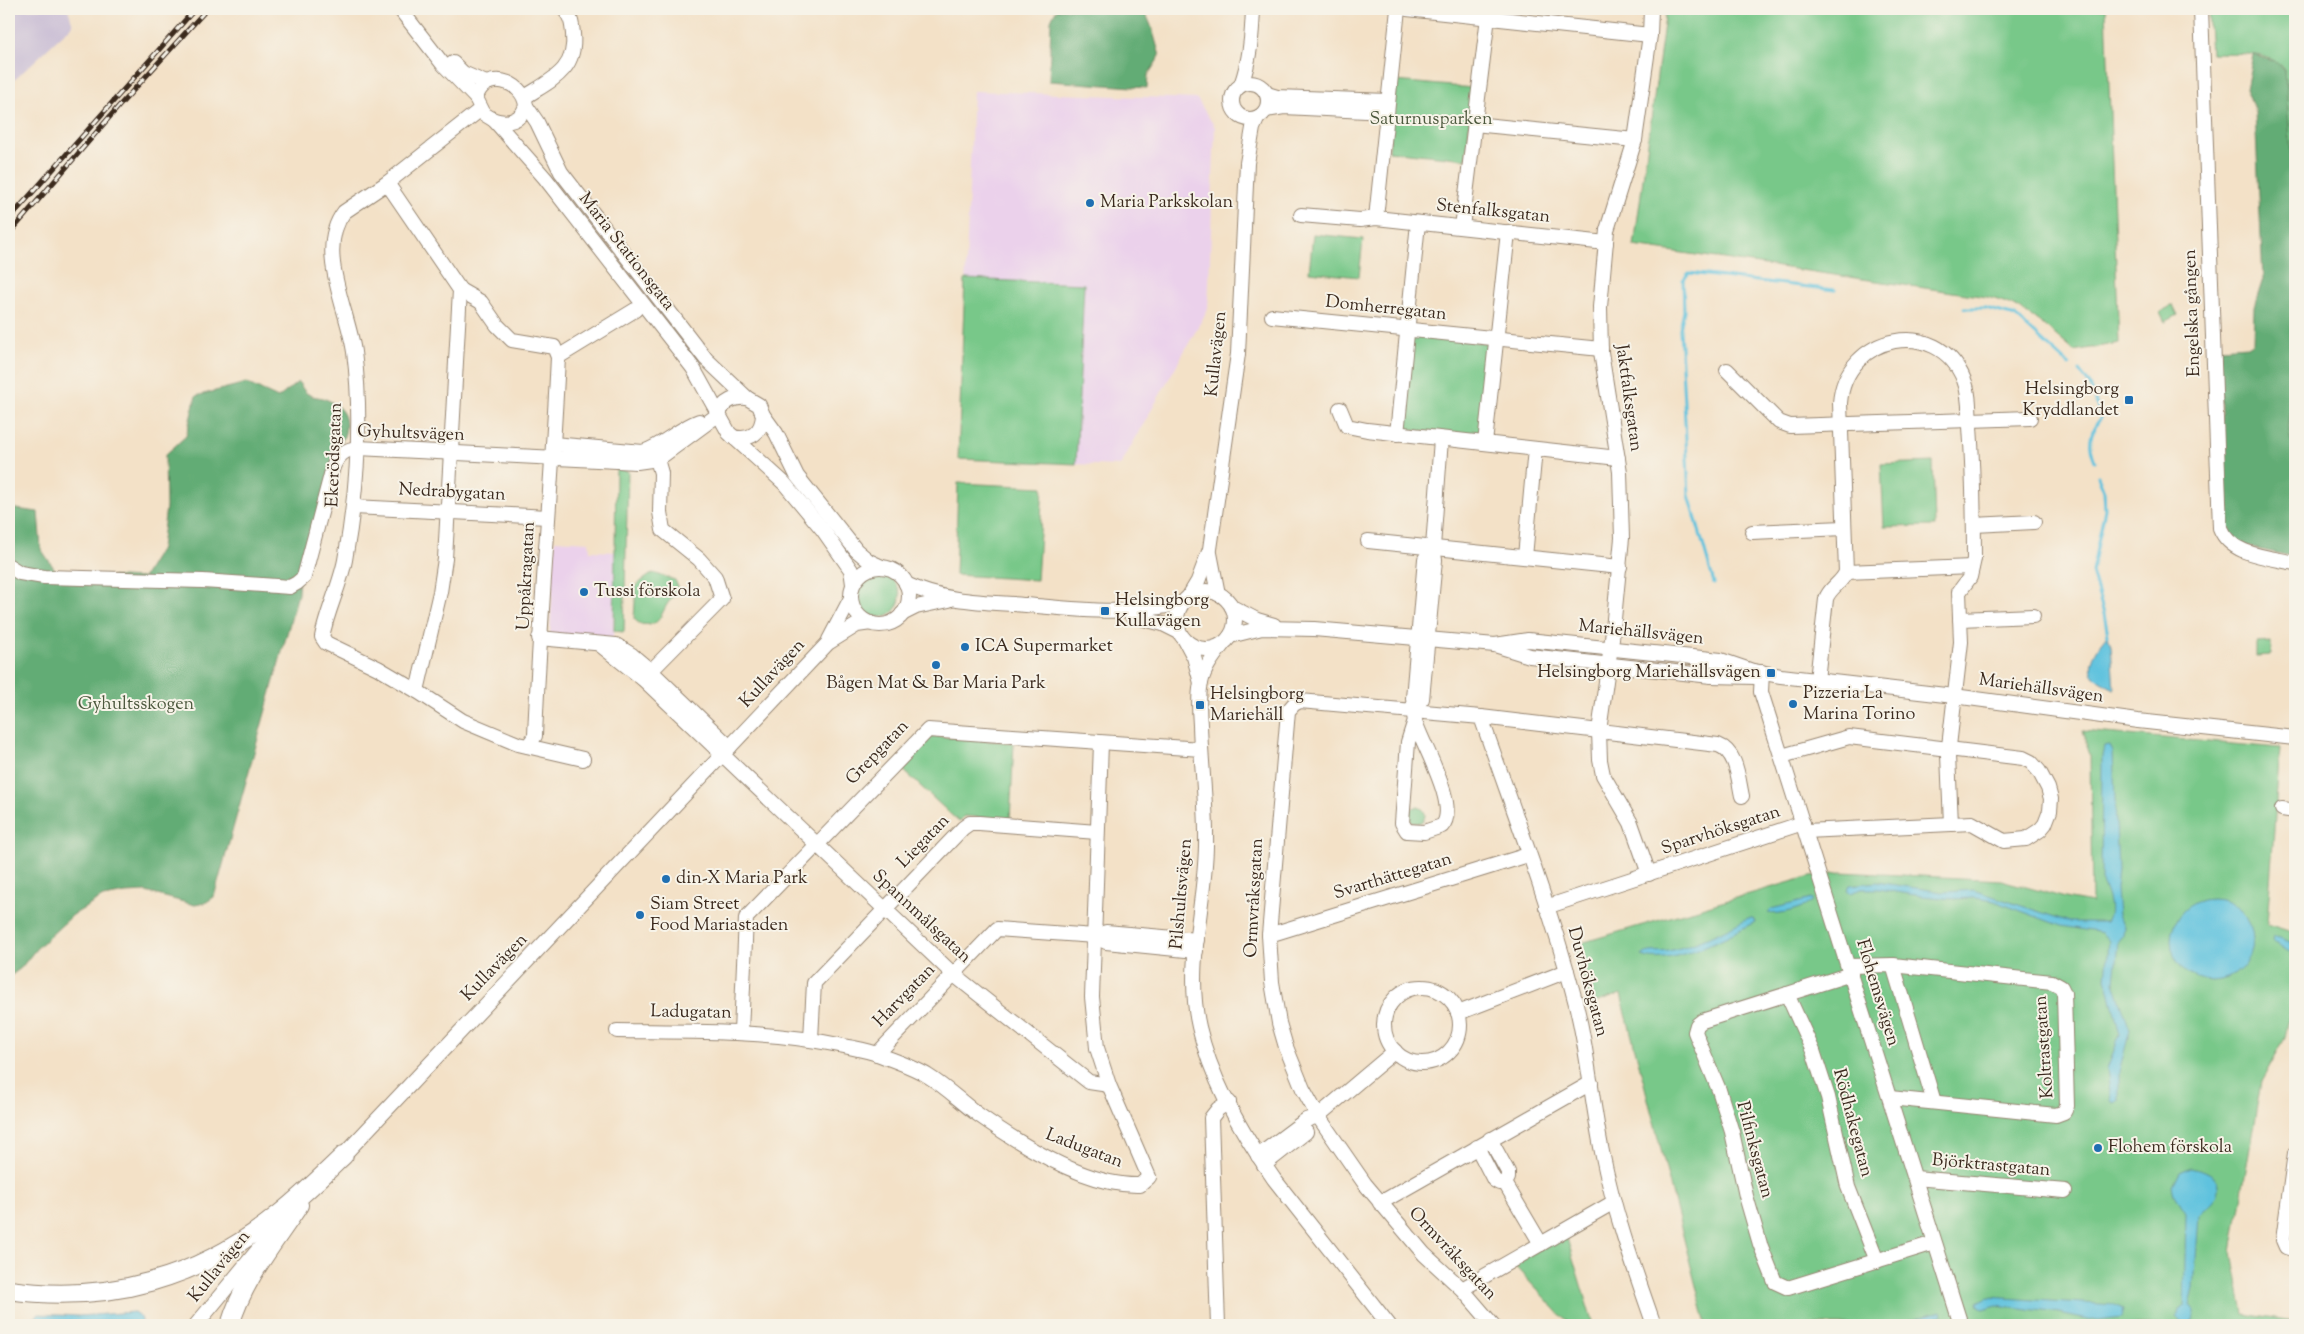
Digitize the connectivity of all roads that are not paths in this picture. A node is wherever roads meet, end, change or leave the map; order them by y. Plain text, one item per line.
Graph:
1 (402, 9) edge
2 (564, 9) edge
3 (1253, 9) edge
4 (1398, 9) edge
5 (1407, 9) edge
6 (1651, 9) edge
7 (2201, 9) edge
8 (1440, 10) edge
9 (1488, 18) junction
10 (1650, 35) junction
11 (1252, 38) junction
12 (486, 83) junction
13 (1241, 85) junction
14 (1264, 90) junction
15 (526, 101) junction
16 (478, 104) junction
17 (1387, 107) junction
18 (1237, 114) junction
19 (1262, 114) junction
20 (494, 120) junction
21 (1474, 124) junction
22 (1634, 140) junction
23 (1247, 162) junction
24 (387, 184) junction
25 (1301, 215) dead end
26 (1376, 218) junction
27 (1418, 223) junction
28 (1462, 227) junction
29 (1508, 232) junction
30 (1606, 243) junction
31 (460, 290) junction
32 (635, 310) dead end
33 (1272, 316) dead end
34 (1408, 329) junction
35 (1496, 338) junction
36 (1601, 349) junction
37 (558, 357) junction
38 (1727, 370) dead end
39 (747, 398) junction
40 (1340, 409) dead end
41 (719, 414) junction
42 (762, 416) junction
43 (2030, 418) dead end
44 (1969, 419) junction
45 (1841, 423) junction
46 (1397, 434) junction
47 (733, 437) junction
48 (1441, 439) junction
49 (1485, 443) junction
50 (358, 448) junction
51 (1535, 449) junction
52 (553, 452) junction
53 (453, 454) junction
54 (656, 454) junction
55 (1618, 458) junction
56 (354, 507) junction
57 (449, 512) junction
58 (548, 517) junction
59 (2034, 522) dead end
60 (1974, 525) junction
61 (1844, 528) junction
62 (1752, 532) dead end
63 (1368, 541) dead end
64 (1433, 548) junction
65 (1210, 549) junction
66 (1525, 557) junction
67 (2295, 562) edge
68 (9, 566) edge
69 (882, 567) junction
70 (1620, 567) junction
71 (1972, 568) junction
72 (1846, 572) junction
73 (906, 584) junction
74 (852, 591) junction
75 (1218, 594) junction
76 (1186, 599) junction
77 (952, 600) junction
78 (1232, 607) junction
79 (1119, 612) junction
80 (902, 614) junction
81 (2033, 616) dead end
82 (1960, 619) junction
83 (871, 624) junction
84 (1280, 627) junction
85 (1182, 636) junction
86 (539, 638) junction
87 (1423, 639) junction
88 (1226, 640) junction
89 (828, 643) junction
90 (1495, 645) junction
91 (1611, 649) junction
92 (1609, 664) junction
93 (647, 675) junction
94 (1761, 675) junction
95 (1817, 680) junction
96 (1201, 683) junction
97 (417, 690) junction
98 (1954, 696) junction
99 (1415, 715) junction
100 (1481, 717) junction
101 (1599, 731) junction
102 (2295, 738) edge
103 (1101, 743) junction
104 (528, 746) junction
105 (1948, 747) junction
106 (1201, 749) junction
107 (726, 751) junction
108 (1782, 756) junction
109 (583, 759) dead end
110 (1742, 796) dead end
111 (1951, 824) junction
112 (1805, 827) junction
113 (1097, 832) junction
114 (816, 843) junction
115 (1528, 855) junction
116 (1650, 874) junction
117 (1546, 907) junction
118 (885, 909) junction
119 (1269, 935) junction
120 (1095, 936) junction
121 (1196, 946) junction
122 (1893, 965) junction
123 (1850, 970) junction
124 (1567, 971) junction
125 (953, 974) junction
126 (1787, 994) junction
127 (1458, 1013) junction
128 (617, 1031) dead end
129 (740, 1032) junction
130 (811, 1039) junction
131 (1395, 1051) junction
132 (877, 1054) junction
133 (1591, 1083) junction
134 (1109, 1085) junction
135 (1890, 1098) junction
136 (1229, 1102) junction
137 (1934, 1102) junction
138 (1318, 1116) junction
139 (1490, 1139) junction
140 (1477, 1147) junction
141 (2295, 1153) edge
142 (344, 1154) junction
143 (1261, 1160) junction
144 (1915, 1178) junction
145 (1505, 1183) junction
146 (2064, 1191) dead end
147 (306, 1194) junction
148 (1614, 1202) junction
149 (1380, 1203) junction
150 (1934, 1243) junction
151 (1541, 1244) junction
152 (2295, 1250) edge
153 (1877, 1261) junction
154 (1462, 1289) junction
155 (9, 1290) edge
156 (196, 1325) edge
157 (230, 1325) edge
158 (1218, 1325) edge
159 (1389, 1325) edge
160 (1493, 1325) edge
161 (1654, 1325) edge
162 (1961, 1325) edge

1 - 12 street, Maria Stationsgata
1 - 16 street, Maria Stationsgata
2 - 15 street
3 - 11 street, Kullavägen
4 - 17 street
5 - 8 street
6 - 10 street, Jaktfalksgatan
7 - 67 street, Engelska gången
8 - 9 street
9 - 10 street
9 - 21 street
10 - 22 street, Jaktfalksgatan
11 - 13 street, Kullavägen
11 - 14 street, Kullavägen
12 - 15 street, Maria Stationsgata
12 - 16 street
13 - 14 street
13 - 18 street, Kullavägen
14 - 17 street
14 - 19 street, Kullavägen
15 - 20 street
15 - 39 street, Maria Stationsgata
16 - 20 street, Maria Stationsgata
16 - 24 street, Ekerödsgatan
17 - 19 street
17 - 26 street
18 - 19 street
18 - 23 street, Kullavägen
19 - 23 street, Kullavägen
20 - 41 street, Maria Stationsgata
21 - 22 street
21 - 28 street
22 - 30 street, Jaktfalksgatan
23 - 65 street, Kullavägen
24 - 31 street
24 - 50 street, Ekerödsgatan
25 - 26 street, Stenfalksgatan
26 - 27 street, Stenfalksgatan
27 - 28 street, Stenfalksgatan
27 - 34 street
28 - 29 street, Stenfalksgatan
29 - 30 street, Stenfalksgatan
29 - 35 street
30 - 36 street, Jaktfalksgatan
31 - 37 street
31 - 53 street
32 - 37 street
33 - 34 street, Domherregatan
34 - 35 street, Domherregatan
34 - 46 street
35 - 36 street, Domherregatan
35 - 49 street
36 - 55 street, Jaktfalksgatan
37 - 52 street, Uppåkragatan
38 - 45 street
39 - 41 street
39 - 42 street, Maria Stationsgata
40 - 46 street
41 - 47 street, Maria Stationsgata
41 - 54 street, Gyhultsvägen
42 - 47 street
42 - 69 street, Maria Stationsgata
43 - 44 street
44 - 45 street
44 - 45 street
44 - 60 street
45 - 61 street
46 - 48 street
47 - 74 street, Maria Stationsgata
48 - 49 street
48 - 64 street
49 - 51 street
50 - 53 street, Gyhultsvägen
50 - 56 street, Ekerödsgatan
50 - 68 street, Gyhultsvägen
51 - 55 street
51 - 66 street
52 - 53 street, Gyhultsvägen
52 - 54 street, Gyhultsvägen
52 - 58 street, Uppåkragatan
53 - 57 street
54 - 93 street
55 - 70 street, Jaktfalksgatan
56 - 57 street, Nedrabygatan
56 - 97 street, Ekerödsgatan
57 - 58 street, Nedrabygatan
57 - 97 street
58 - 86 street, Uppåkragatan
59 - 60 street
60 - 71 street
61 - 62 street
61 - 72 street
63 - 64 street
64 - 66 street
64 - 87 street
65 - 75 street, Kullavägen
65 - 76 street, Kullavägen
66 - 70 street
69 - 73 street, Kullavägen
69 - 74 street, Kullavägen
70 - 91 street, Jaktfalksgatan
71 - 72 street
71 - 82 street
72 - 95 street
73 - 77 street, Kullavägen
73 - 80 street
74 - 83 street
74 - 89 street, Kullavägen
75 - 76 street
75 - 78 street
76 - 79 street, Kullavägen
76 - 85 street
77 - 79 street, Kullavägen
77 - 80 street, Kullavägen
78 - 84 street, Mariehällsvägen
78 - 88 street
79 - 85 street, Kullavägen
80 - 83 street, Kullavägen
81 - 82 street
82 - 98 street
83 - 89 street, Kullavägen
84 - 87 street, Mariehällsvägen
84 - 88 street, Mariehällsvägen
85 - 88 street
85 - 96 street, Pilshultsvägen
86 - 93 street, Uppåkragatan
86 - 104 street
87 - 90 street, Mariehällsvägen
87 - 99 street
88 - 96 street, Pilshultsvägen
89 - 107 street, Kullavägen
90 - 91 street, Mariehällsvägen
90 - 92 street, Mariehällsvägen
91 - 92 street, Jaktfalksgatan
91 - 94 street, Mariehällsvägen
92 - 94 street, Mariehällsvägen
92 - 101 street, Sparvhöksgatan
93 - 107 street, Uppåkragatan
94 - 95 street, Mariehällsvägen
94 - 108 street, Flohemsvägen
95 - 98 street, Mariehällsvägen
96 - 106 street, Pilshultsvägen
97 - 104 street, Ekerödsgatan
98 - 102 street, Mariehällsvägen
98 - 105 street
99 - 99 street
99 - 100 street
99 - 119 street, Ormvråksgatan
100 - 101 street
100 - 115 street, Duvhöksgatan
101 - 110 street
101 - 116 street, Sparvhöksgatan
103 - 106 street, Grepgatan
103 - 113 street, Ladugatan
103 - 114 street, Grepgatan
104 - 109 street, Ekerödsgatan
105 - 108 street, Sparvhöksgatan
105 - 111 street
105 - 111 street, Sparvhöksgatan
106 - 121 street, Pilshultsvägen
107 - 114 street, Spannmålsgatan
107 - 142 street, Kullavägen
108 - 112 street, Flohemsvägen
111 - 112 street, Sparvhöksgatan
112 - 116 street, Sparvhöksgatan
112 - 123 street, Flohemsvägen
113 - 118 street, Liegatan
113 - 120 street, Ladugatan
114 - 118 street, Spannmålsgatan
114 - 129 street, Grepgatan
115 - 117 street, Duvhöksgatan
115 - 119 street, Svarthättegatan
116 - 117 street, Sparvhöksgatan
117 - 124 street, Duvhöksgatan
118 - 125 street, Spannmålsgatan
118 - 130 street, Liegatan
119 - 138 street, Ormvråksgatan
120 - 121 street, Harvgatan
120 - 125 street, Harvgatan
120 - 134 street, Ladugatan
121 - 136 street, Pilshultsvägen
122 - 123 street, Koltrastgatan
122 - 137 street
122 - 137 street, Koltrastgatan
123 - 126 street, Pilfinksgatan
123 - 135 street, Flohemsvägen
124 - 127 street
124 - 133 street, Duvhöksgatan
125 - 132 street, Harvgatan
125 - 134 street, Spannmålsgatan
126 - 153 street, Rödhakegatan
126 - 153 street, Pilfinksgatan
127 - 131 street
127 - 131 street
128 - 129 street, Ladugatan
129 - 130 street, Ladugatan
130 - 132 street, Ladugatan
131 - 138 street
132 - 134 street, Ladugatan
133 - 139 street
133 - 148 street, Duvhöksgatan
135 - 137 street, Koltrastgatan
135 - 144 street, Flohemsvägen
136 - 143 street, Pilshultsvägen
136 - 158 street
138 - 143 street
138 - 149 street, Ormvråksgatan
139 - 140 street
139 - 145 street
140 - 145 street
140 - 149 street
141 - 152 street
142 - 147 street, Kullavägen
142 - 155 main road
143 - 159 street, Pilshultsvägen
144 - 146 street, Björktrastgatan
144 - 150 street, Flohemsvägen
145 - 151 street
147 - 156 street, Kullavägen
147 - 157 main road
148 - 151 street
148 - 161 street, Duvhöksgatan
149 - 154 street, Ormvråksgatan
150 - 153 street, Pilfinksgatan
150 - 162 street, Flohemsvägen
151 - 154 street
154 - 160 street, Ormvråksgatan

